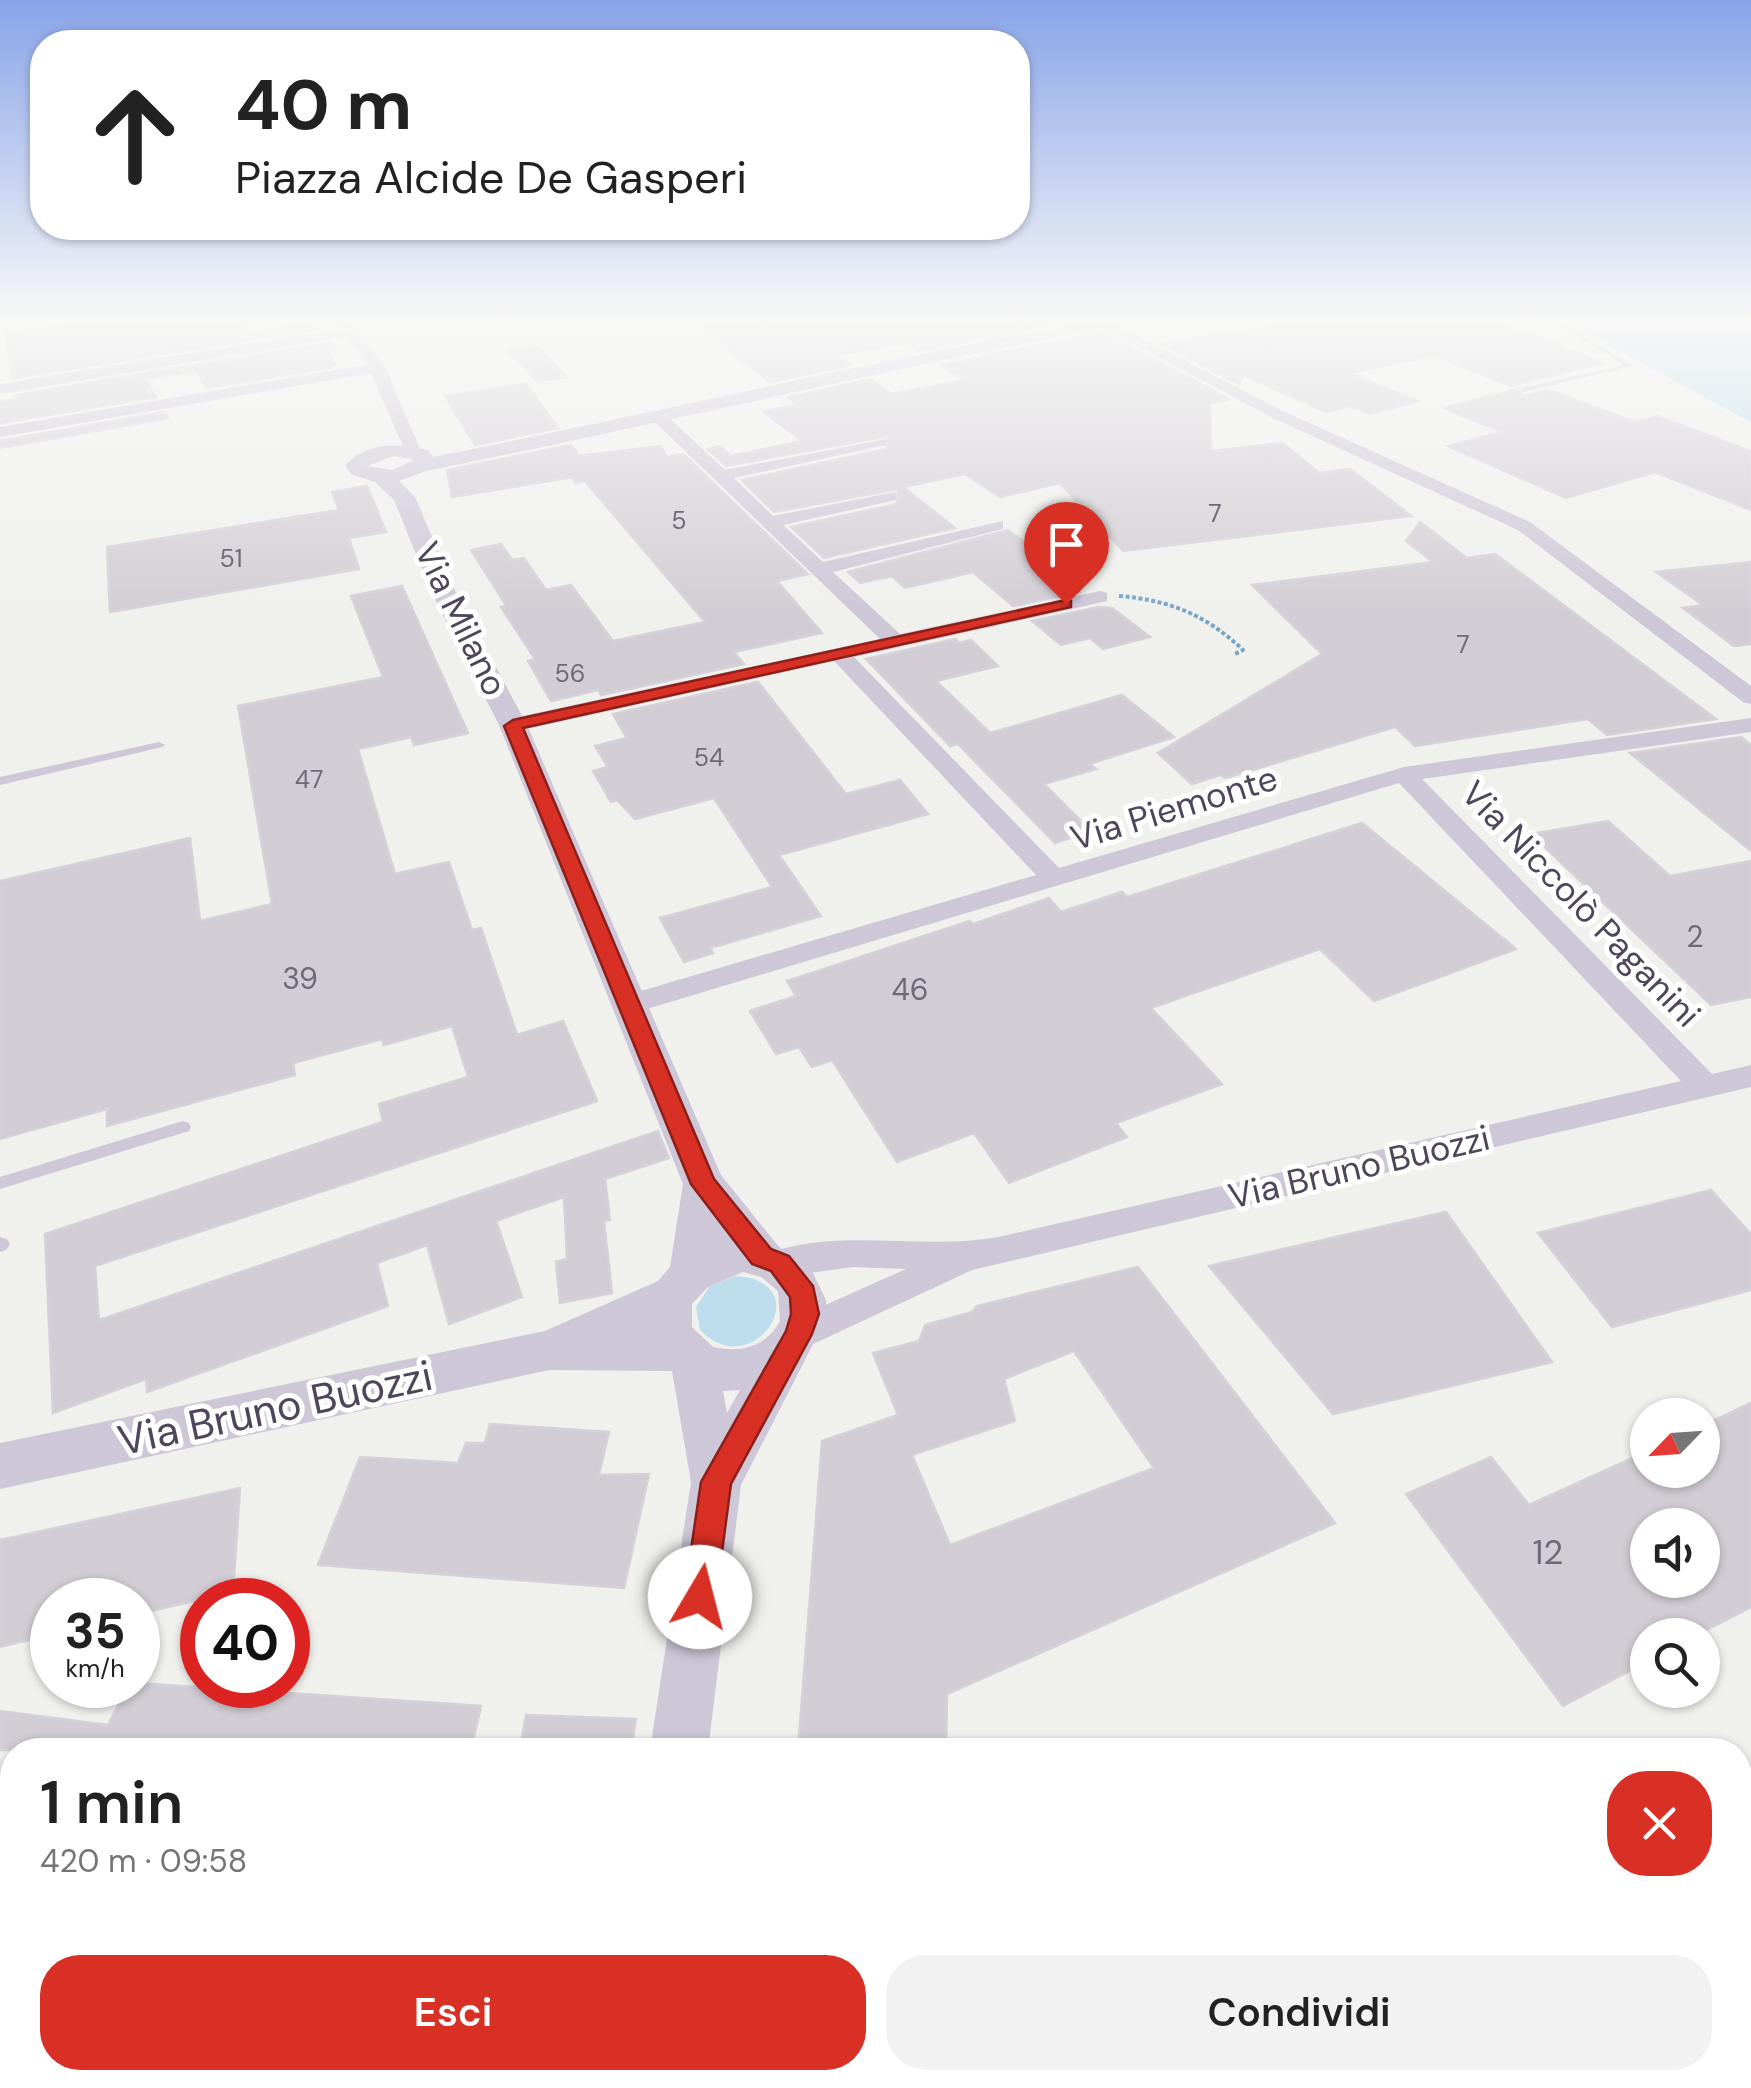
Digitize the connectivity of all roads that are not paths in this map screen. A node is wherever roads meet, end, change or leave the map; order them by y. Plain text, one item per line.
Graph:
1 (73, 419) edge
2 (397, 419) edge
3 (652, 419) edge
4 (662, 419) edge
5 (1291, 419) edge
6 (400, 428) junction
7 (0, 432) edge
8 (880, 442) dead end
9 (374, 454) junction
10 (409, 469) junction
11 (721, 476) junction
12 (890, 496) dead end
13 (770, 522) junction
14 (997, 525) dead end
15 (820, 570) junction
16 (1100, 597) road end
17 (896, 642) junction
18 (839, 654) junction
19 (1751, 698) edge
20 (1751, 725) edge
21 (513, 726) junction
22 (159, 745) dead end
23 (1404, 774) junction
24 (0, 782) edge
25 (1056, 880) junction
26 (626, 1005) junction
27 (1751, 1076) edge
28 (1705, 1086) junction
29 (183, 1127) dead end
30 (0, 1182) edge
31 (704, 1184) junction
32 (966, 1258) junction
33 (771, 1260) junction
34 (682, 1284) junction
35 (793, 1341) junction
36 (549, 1350) junction
37 (688, 1356) junction
38 (0, 1466) edge
39 (716, 1482) junction
40 (681, 1738) edge

1 - 7 street
2 - 6 street
3 - 10 street
4 - 11 street
5 - 19 street
6 - 9 street
6 - 10 street
8 - 11 street
9 - 10 street
9 - 10 street, Via Milano
10 - 21 street, Via Milano
11 - 13 street
12 - 13 street
13 - 15 street
14 - 15 street
15 - 17 street
16 - 17 street
17 - 18 street
18 - 21 street
18 - 25 street
20 - 23 street, Via Piemonte
21 - 26 street, Via Milano
22 - 24 lane
23 - 25 street, Via Piemonte
23 - 28 street, Via Niccolò Paganini
25 - 26 street, Via Piemonte
26 - 31 street, Via Milano
27 - 28 street, Via Bruno Buozzi
28 - 32 street, Via Bruno Buozzi
29 - 30 lane
31 - 33 street, Via Milano
31 - 34 street
32 - 33 street, Via Bruno Buozzi
32 - 35 street, Via Bruno Buozzi
33 - 34 street
33 - 35 street
34 - 36 street, Via Bruno Buozzi
34 - 37 street
35 - 37 street
35 - 39 street
36 - 37 street, Via Bruno Buozzi
36 - 38 street, Via Bruno Buozzi
37 - 39 street
39 - 40 street

